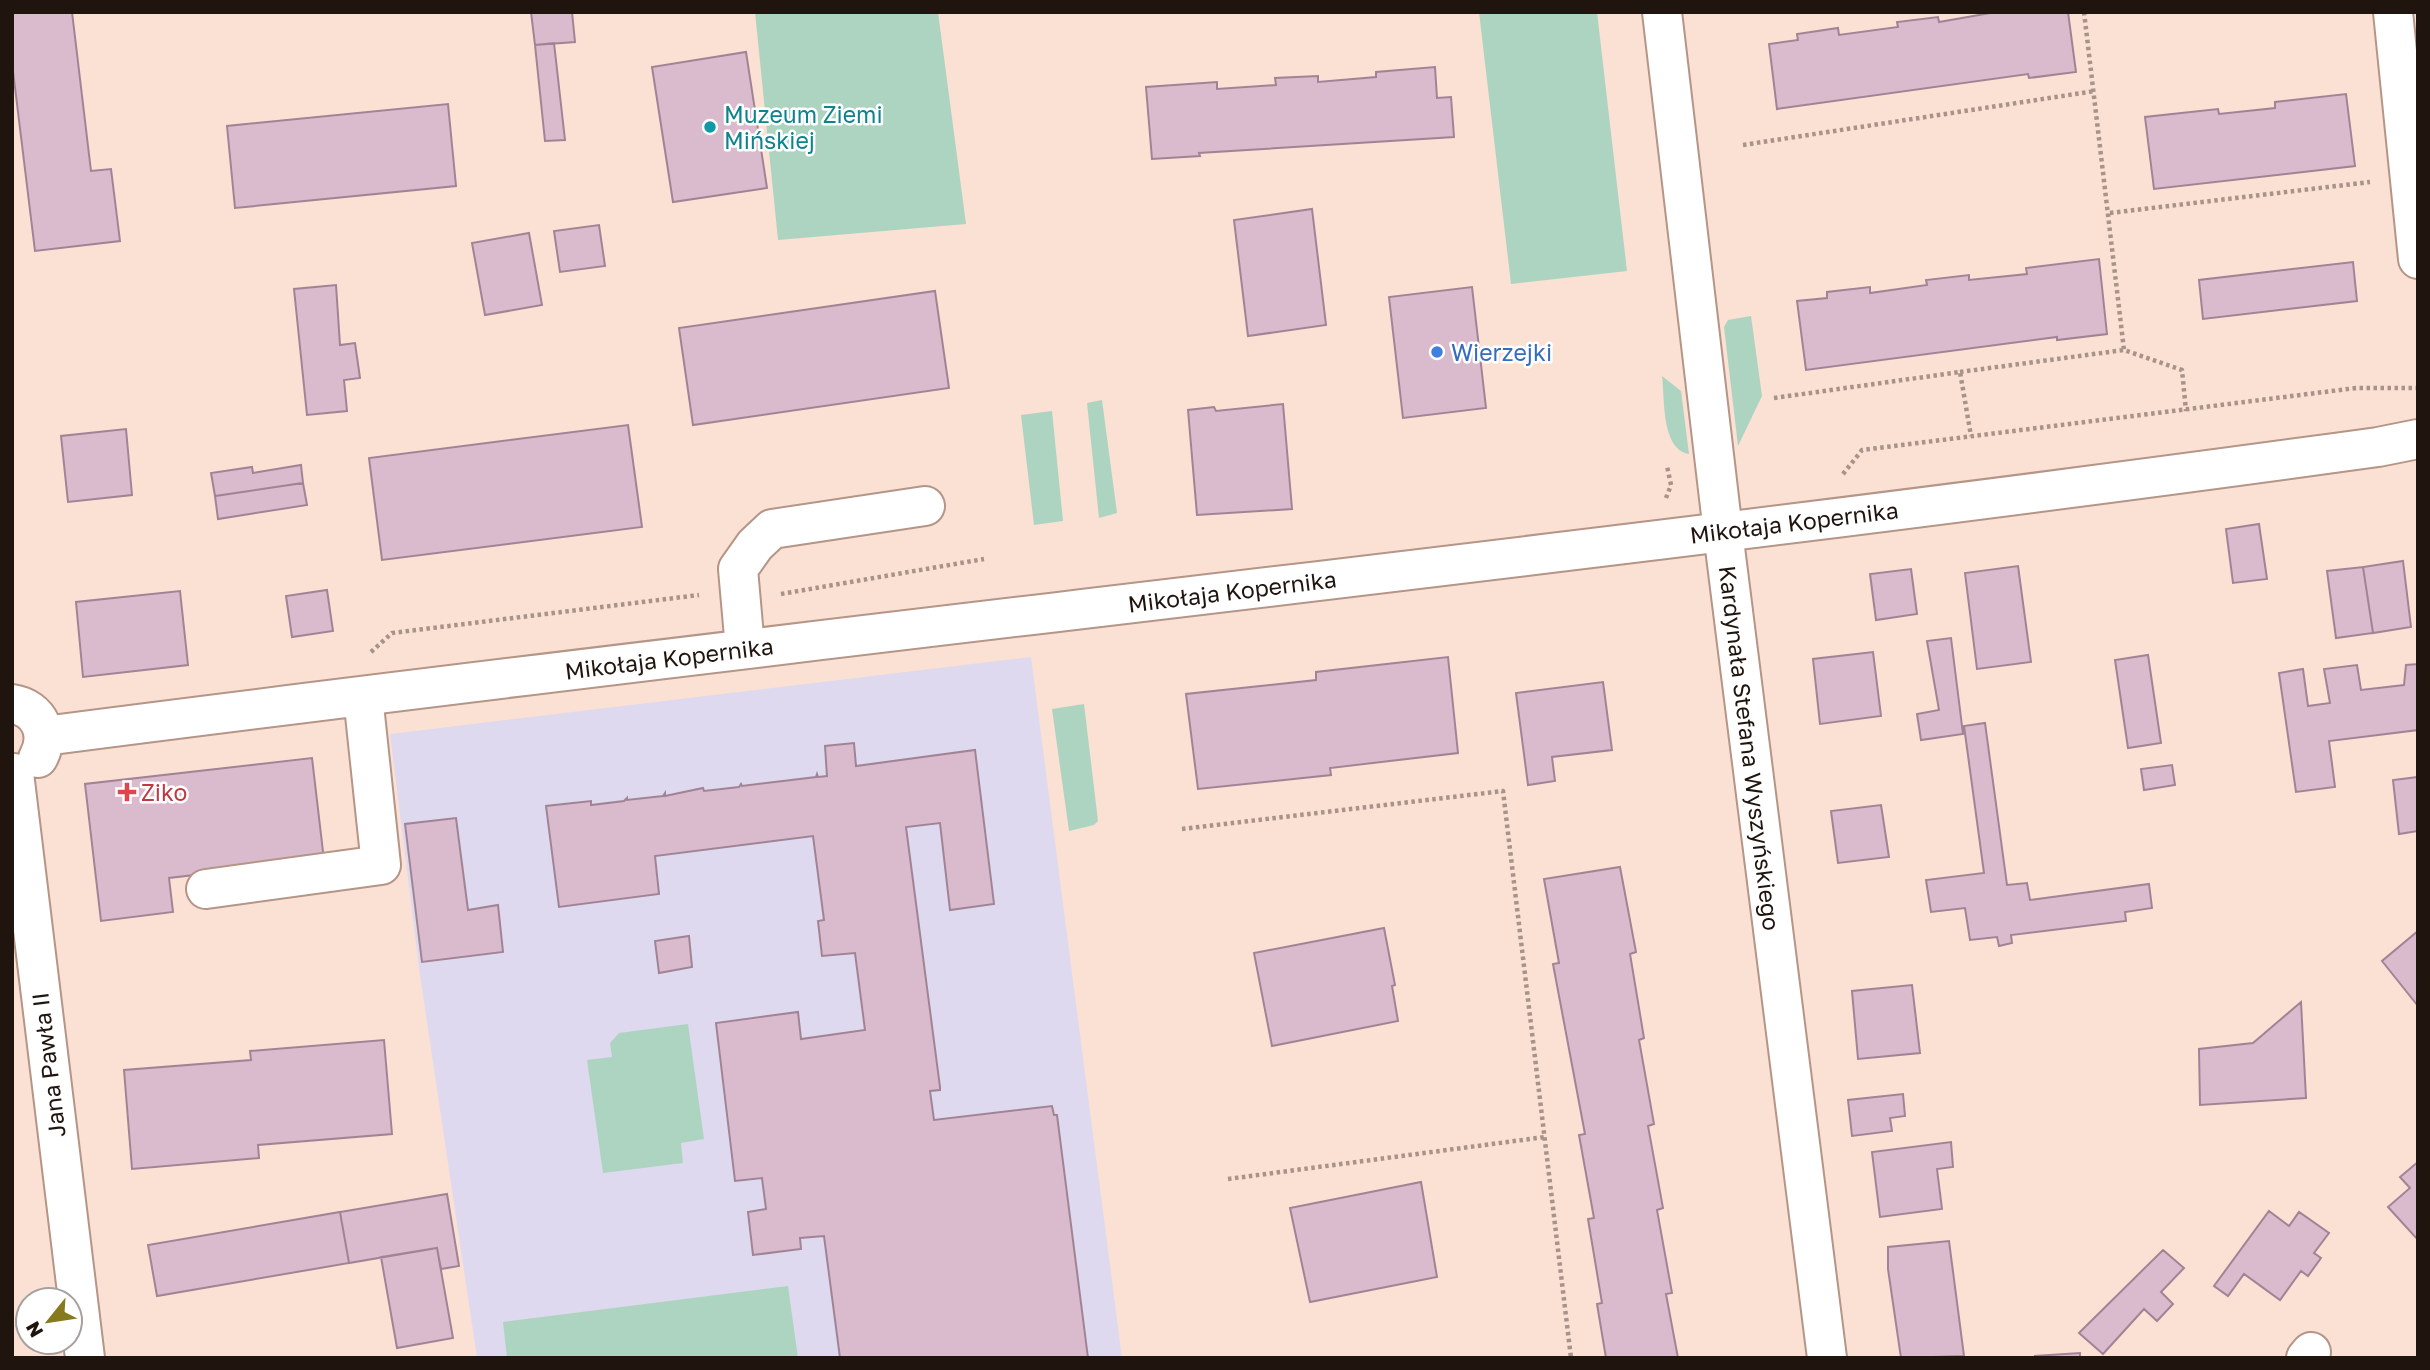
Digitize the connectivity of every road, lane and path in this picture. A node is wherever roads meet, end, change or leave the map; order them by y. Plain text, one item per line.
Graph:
1 (1662, 12) edge
2 (2084, 12) edge
3 (2393, 12) edge
4 (2095, 91) junction
5 (1743, 145) dead end
6 (2409, 177) junction
7 (2110, 213) junction
8 (2418, 259) edge
9 (2124, 350) junction
10 (1961, 372) junction
11 (2418, 388) edge
12 (1774, 398) dead end
13 (2186, 411) junction
14 (1970, 436) junction
15 (2418, 439) edge
16 (1835, 484) dead end
17 (925, 506) dead end
18 (1723, 532) junction
19 (984, 559) dead end
20 (741, 590) junction
21 (745, 648) junction
22 (364, 659) dead end
23 (363, 696) junction
24 (12, 704) edge
25 (44, 736) junction
26 (13, 773) edge
27 (1182, 829) dead end
28 (206, 890) dead end
29 (1545, 1137) junction
30 (1227, 1179) dead end
31 (85, 1358) edge
32 (1572, 1358) edge
33 (1827, 1358) edge

1 - 18 street, Kardynała Stefana Wyszyńskiego
2 - 4 path
3 - 6 street
4 - 5 path
4 - 7 path
6 - 7 path
6 - 8 street
7 - 9 path
9 - 10 path
9 - 13 path
10 - 12 path
10 - 14 path
11 - 13 path
13 - 14 path
14 - 16 path
15 - 18 street, Mikołaja Kopernika
17 - 20 street
18 - 21 street, Mikołaja Kopernika
18 - 33 street, Kardynała Stefana Wyszyńskiego
19 - 20 path
20 - 21 street
20 - 22 path
21 - 23 street, Mikołaja Kopernika
23 - 25 street, Mikołaja Kopernika
23 - 28 street
24 - 25 street
25 - 26 street
26 - 31 street, Jana Pawła II
27 - 29 path
29 - 30 path
29 - 32 path

